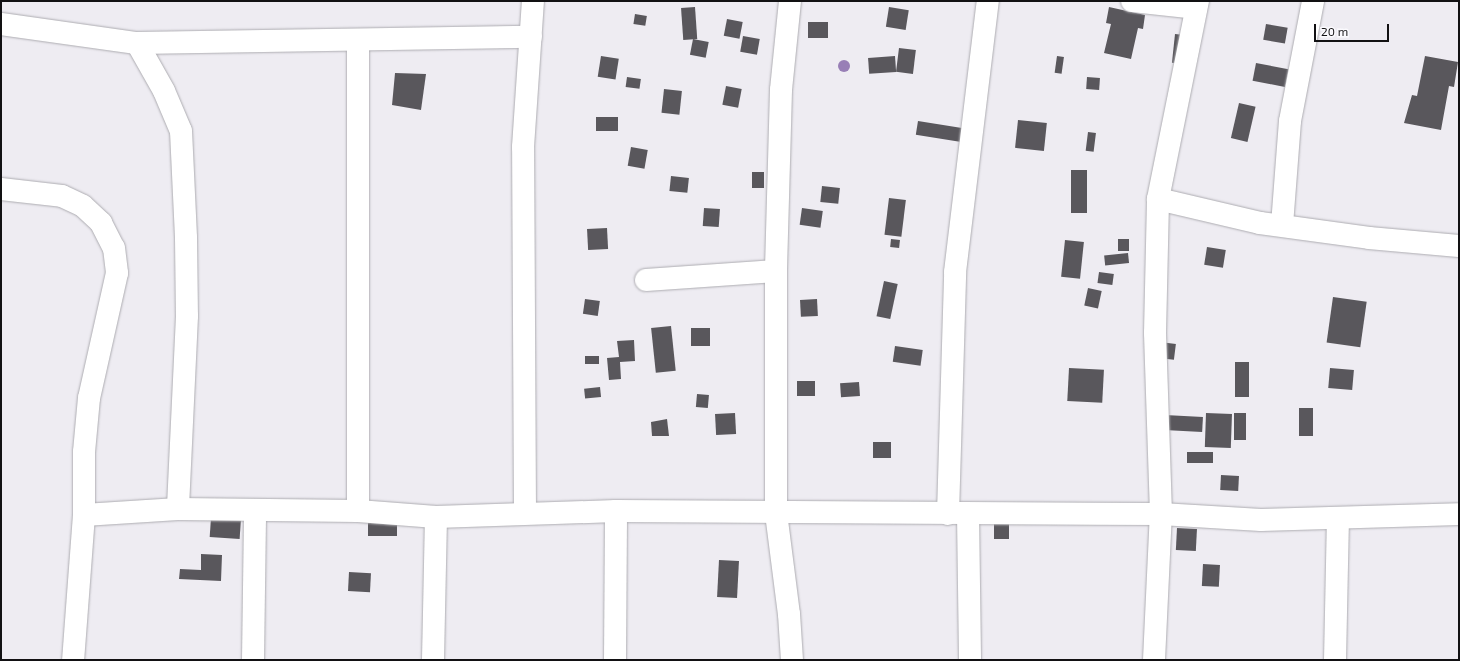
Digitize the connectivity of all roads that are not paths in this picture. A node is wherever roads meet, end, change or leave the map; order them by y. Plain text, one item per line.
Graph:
1 (533, 1) edge
2 (790, 1) edge
3 (988, 1) edge
4 (1132, 1) edge
5 (1313, 1) edge
6 (1197, 5) edge
7 (1, 24) edge
8 (531, 37) junction
9 (358, 41) junction
10 (137, 43) junction
11 (1, 189) edge
12 (1158, 199) junction
13 (1282, 225) junction
14 (1459, 246) edge
15 (776, 270) junction
16 (646, 280) dead end
17 (178, 509) junction
18 (358, 510) junction
19 (255, 511) junction
20 (616, 511) junction
21 (525, 512) junction
22 (776, 513) junction
23 (958, 514) junction
24 (1161, 514) junction
25 (1459, 514) edge
26 (84, 515) junction
27 (436, 517) junction
28 (1338, 519) junction
29 (73, 660) edge
30 (253, 660) edge
31 (433, 660) edge
32 (615, 660) edge
33 (792, 660) edge
34 (970, 660) edge
35 (1154, 660) edge
36 (1335, 660) edge

1 - 8 street
2 - 15 street
3 - 23 street
4 - 6 street
5 - 13 street
6 - 12 street
7 - 10 street
8 - 9 street
8 - 21 street
9 - 10 street
9 - 18 street
10 - 17 street
11 - 26 street
12 - 13 street
12 - 24 street
13 - 14 street
15 - 16 street
15 - 22 street
17 - 19 street
17 - 26 street
18 - 19 street
18 - 27 street
19 - 30 street
20 - 21 street
20 - 22 street
20 - 32 street
21 - 27 street
22 - 23 street
22 - 33 street
23 - 24 street
23 - 34 street
24 - 28 street
24 - 35 street
25 - 28 street
26 - 29 street
27 - 31 street
28 - 36 street

